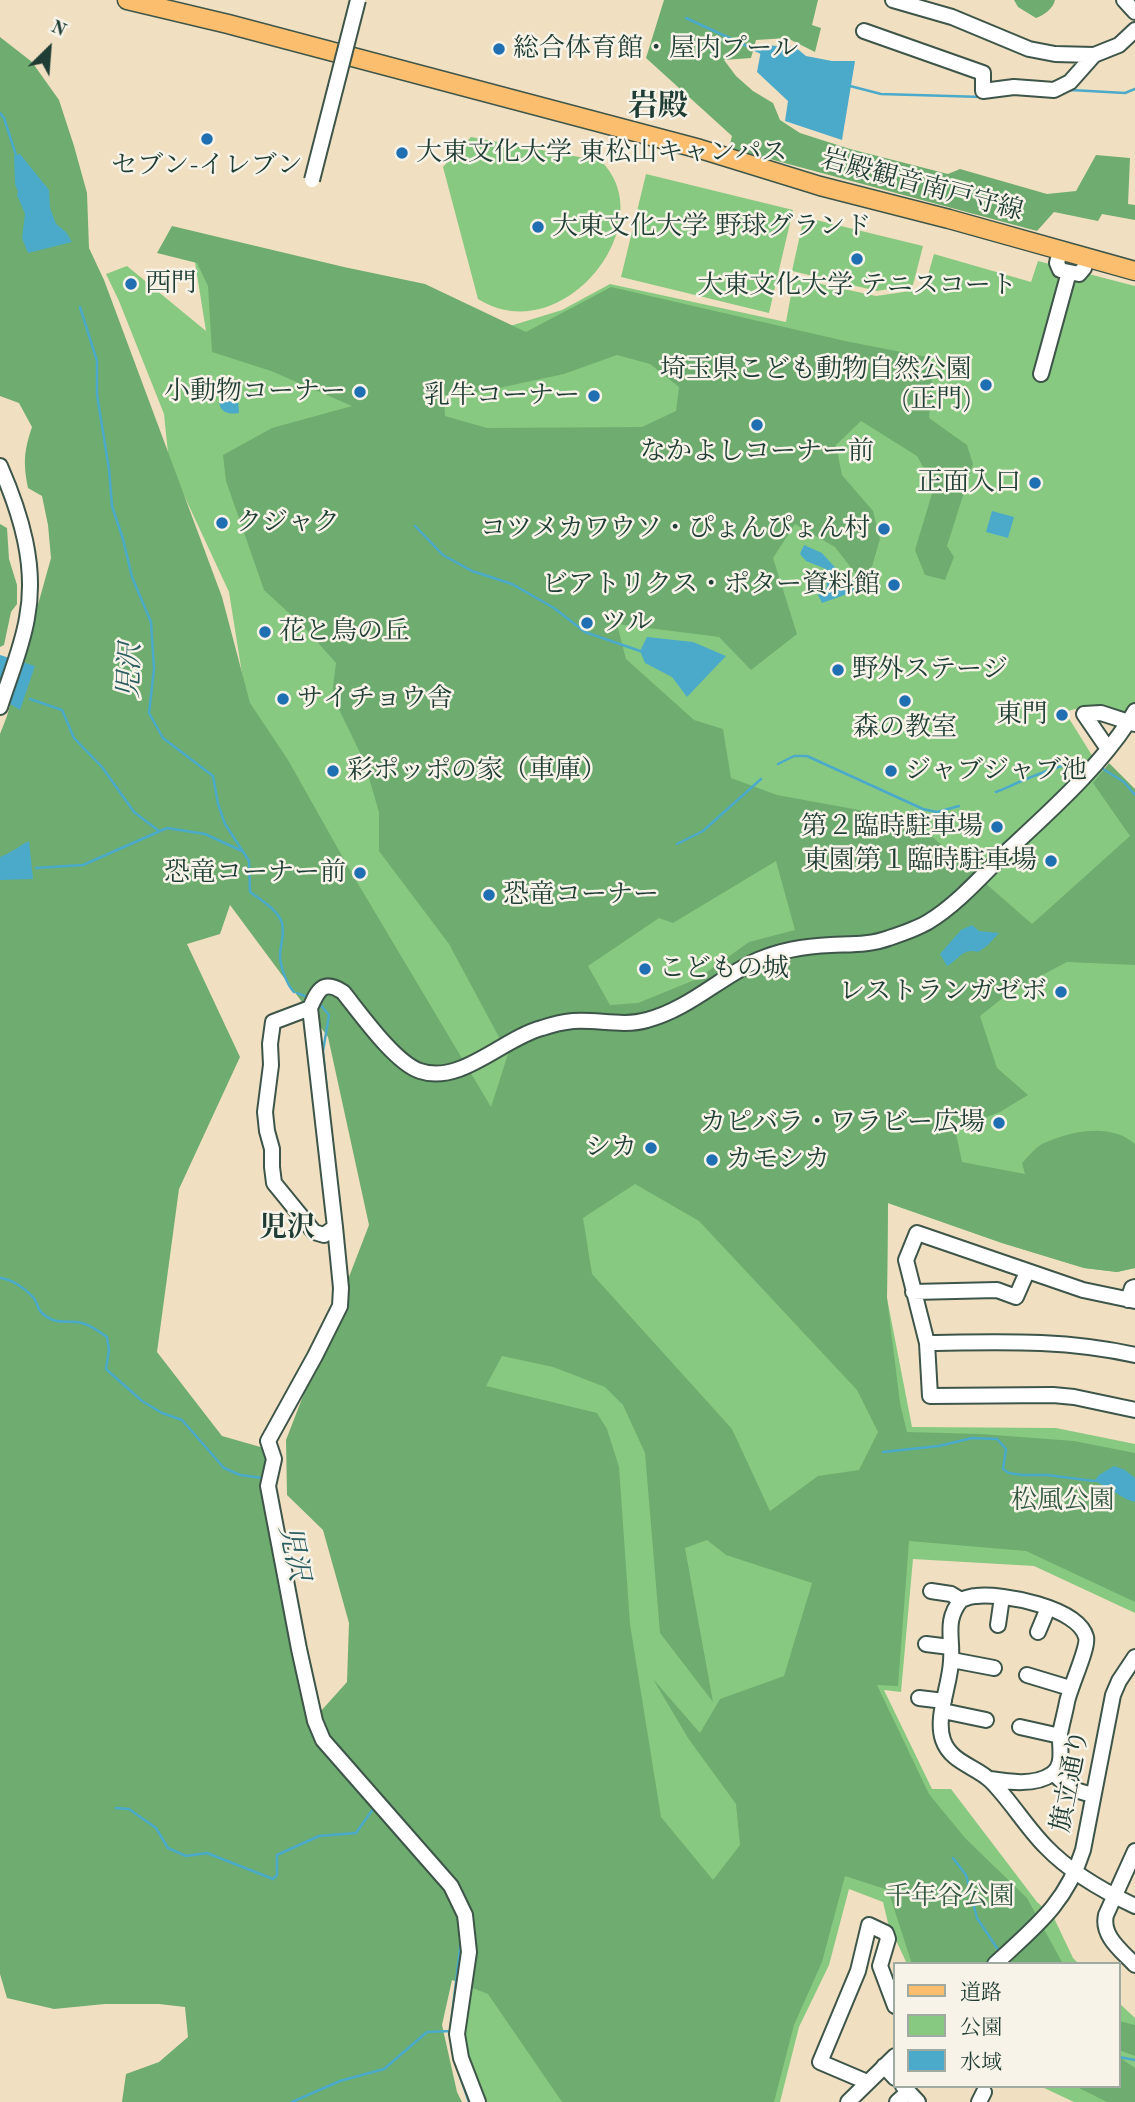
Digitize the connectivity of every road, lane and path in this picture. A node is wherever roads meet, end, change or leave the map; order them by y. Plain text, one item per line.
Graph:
1 (127, 0) edge
2 (358, 0) edge
3 (893, 0) edge
4 (1124, 0) edge
5 (1135, 12) edge
6 (1135, 30) edge
7 (864, 31) dead end
8 (1094, 55) junction
9 (312, 180) dead end
10 (1060, 251) junction
11 (1087, 258) junction
12 (1135, 271) edge
13 (1069, 272) junction
14 (1041, 374) dead end
15 (0, 466) edge
16 (0, 707) edge
17 (1133, 719) edge
18 (1108, 749) junction
19 (312, 1002) junction
20 (335, 1227) junction
21 (1027, 1272) junction
22 (913, 1292) junction
23 (1133, 1296) edge
24 (926, 1343) junction
25 (1135, 1355) edge
26 (1135, 1410) edge
27 (931, 1591) dead end
28 (1002, 1597) junction
29 (961, 1600) junction
30 (1048, 1608) junction
31 (998, 1625) dead end
32 (1038, 1632) dead end
33 (926, 1644) dead end
34 (951, 1654) junction
35 (1135, 1657) edge
36 (994, 1668) dead end
37 (1027, 1675) dead end
38 (1070, 1688) junction
39 (919, 1698) dead end
40 (944, 1706) junction
41 (986, 1720) dead end
42 (1020, 1727) dead end
43 (1060, 1736) junction
44 (1054, 1773) junction
45 (990, 1779) junction
46 (1093, 1795) junction
47 (1135, 1852) edge
48 (1076, 1872) junction
49 (1115, 1896) junction
50 (1135, 1906) edge
51 (997, 1962) edge
52 (1135, 1965) edge
53 (894, 2003) edge
54 (890, 2061) edge
55 (867, 2082) junction
56 (478, 2102) edge
57 (848, 2102) edge

1 - 10 main road, 岩殿観音南戸守線
2 - 9 street, bridge
3 - 8 street
4 - 5 street
6 - 8 street
7 - 8 street
10 - 11 main road, 岩殿観音南戸守線
10 - 13 street
11 - 12 main road, 岩殿観音南戸守線
11 - 13 street
13 - 14 street
15 - 16 street
17 - 18 street
17 - 18 street
18 - 19 street
19 - 20 street
19 - 20 street
20 - 56 street
21 - 22 street
21 - 22 street
21 - 23 street
22 - 24 street
24 - 25 street
24 - 26 street
27 - 29 street
28 - 29 street
28 - 30 street
28 - 31 street
29 - 34 street
30 - 32 street
30 - 38 street
33 - 34 street
34 - 36 street
34 - 40 street
35 - 46 street, 旗立通り
37 - 38 street
38 - 43 street
39 - 40 street
40 - 41 street
40 - 45 street
42 - 43 street
43 - 44 street
44 - 45 street
44 - 46 street
45 - 48 street
46 - 48 street, 旗立通り
47 - 49 street
48 - 49 street
48 - 51 street, 旗立通り
49 - 50 street
49 - 52 street
53 - 55 street
54 - 55 street
55 - 57 street

